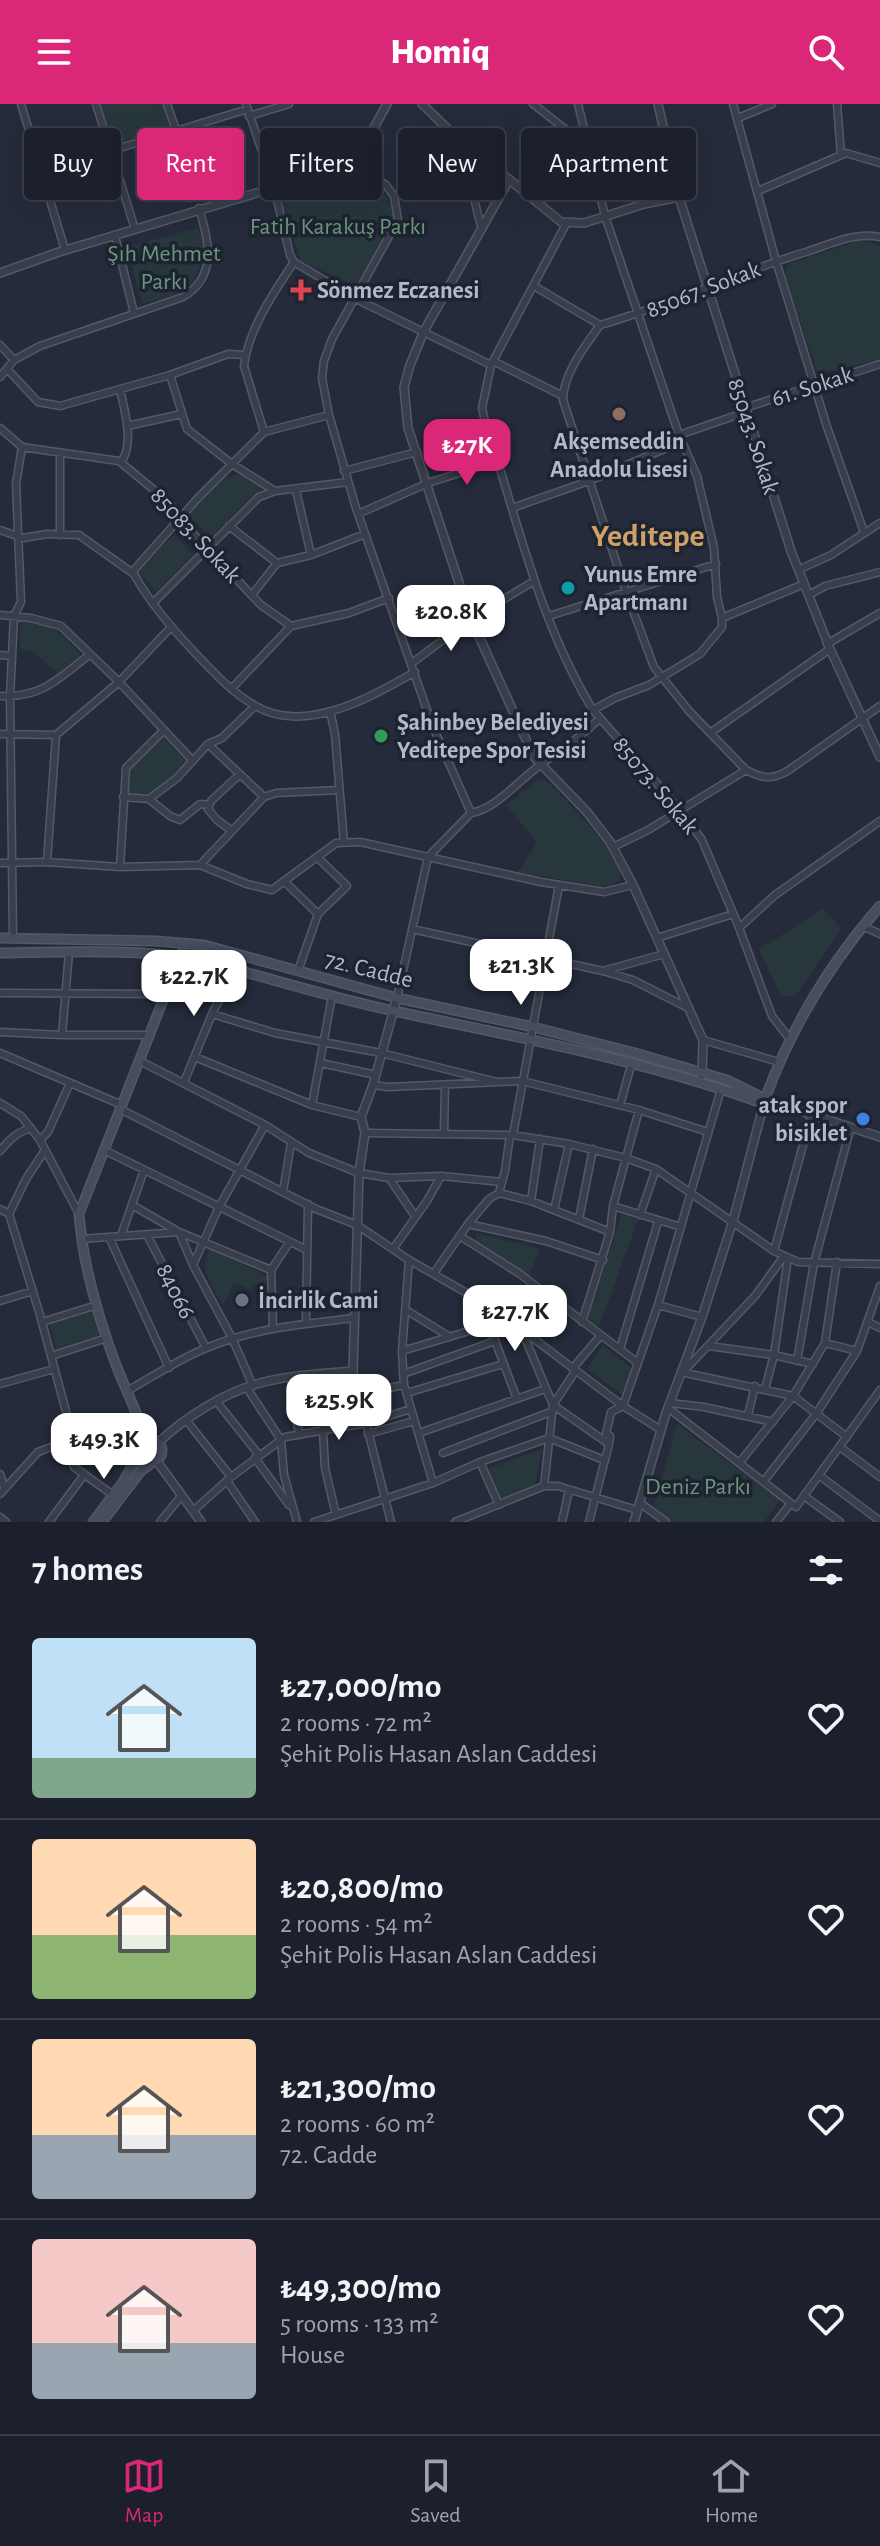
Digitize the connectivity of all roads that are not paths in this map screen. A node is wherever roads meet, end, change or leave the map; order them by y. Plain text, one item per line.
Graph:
1 (21, 104) edge
2 (96, 104) edge
3 (167, 104) edge
4 (289, 104) edge
5 (387, 104) edge
6 (422, 104) edge
7 (533, 104) edge
8 (578, 104) edge
9 (658, 104) edge
10 (733, 104) edge
11 (772, 104) edge
12 (837, 104) edge
13 (248, 110) edge
14 (738, 118) junction
15 (103, 128) edge
16 (175, 128) edge
17 (192, 128) edge
18 (374, 128) edge
19 (449, 128) edge
20 (564, 128) edge
21 (584, 128) edge
22 (663, 128) edge
23 (260, 146) edge
24 (841, 155) junction
25 (880, 163) edge
26 (505, 177) edge
27 (509, 180) junction
28 (382, 183) edge
29 (121, 185) edge
30 (260, 191) edge
31 (758, 191) junction
32 (277, 200) edge
33 (474, 200) edge
34 (601, 200) edge
35 (667, 200) edge
36 (680, 200) edge
37 (199, 208) junction
38 (605, 216) junction
39 (566, 224) junction
40 (135, 229) junction
41 (482, 229) junction
42 (115, 236) junction
43 (880, 237) edge
44 (65, 250) junction
45 (776, 261) junction
46 (294, 262) junction
47 (0, 273) edge
48 (534, 286) junction
49 (708, 287) junction
50 (356, 299) junction
51 (134, 313) junction
52 (637, 315) junction
53 (600, 325) junction
54 (424, 331) junction
55 (0, 345) edge
56 (245, 355) junction
57 (14, 360) junction
58 (492, 363) junction
59 (880, 364) edge
60 (8, 370) junction
61 (170, 375) junction
62 (0, 377) edge
63 (814, 383) junction
64 (120, 389) junction
65 (563, 396) junction
66 (746, 410) junction
67 (182, 414) junction
68 (329, 415) junction
69 (127, 426) junction
70 (0, 428) edge
71 (264, 432) junction
72 (679, 435) junction
73 (22, 447) junction
74 (417, 452) junction
75 (60, 453) junction
76 (497, 461) junction
77 (121, 462) junction
78 (232, 464) junction
79 (344, 471) junction
80 (589, 481) junction
81 (348, 482) junction
82 (428, 483) junction
83 (296, 490) junction
84 (275, 491) junction
85 (512, 508) junction
86 (358, 514) junction
87 (180, 520) junction
88 (879, 525) edge
89 (229, 526) junction
90 (0, 530) edge
91 (864, 532) junction
92 (365, 534) junction
93 (60, 535) junction
94 (17, 537) junction
95 (208, 548) junction
96 (311, 555) junction
97 (277, 563) junction
98 (716, 564) junction
99 (800, 569) junction
100 (880, 572) edge
101 (134, 574) junction
102 (534, 581) junction
103 (804, 584) junction
104 (626, 592) junction
105 (252, 595) junction
106 (809, 595) junction
107 (389, 598) junction
108 (154, 602) junction
109 (880, 613) edge
110 (0, 615) edge
111 (14, 616) junction
112 (549, 616) junction
113 (722, 618) junction
114 (471, 619) junction
115 (291, 626) junction
116 (171, 627) junction
117 (828, 646) junction
118 (0, 655) edge
119 (89, 655) junction
120 (12, 656) junction
121 (412, 663) junction
122 (415, 672) junction
123 (660, 678) junction
124 (119, 682) junction
125 (232, 688) junction
126 (0, 696) edge
127 (10, 696) junction
128 (255, 706) junction
129 (880, 706) edge
130 (593, 710) junction
131 (330, 711) junction
132 (600, 718) junction
133 (860, 718) junction
134 (163, 731) junction
135 (710, 733) junction
136 (0, 734) edge
137 (10, 734) junction
138 (56, 735) junction
139 (208, 744) junction
140 (880, 757) edge
141 (193, 761) junction
142 (540, 764) junction
143 (746, 770) junction
144 (239, 775) junction
145 (339, 790) junction
146 (0, 797) edge
147 (10, 797) junction
148 (123, 797) junction
149 (264, 797) junction
150 (149, 799) junction
151 (209, 805) junction
152 (681, 811) junction
153 (471, 813) junction
154 (880, 821) edge
155 (232, 831) junction
156 (344, 843) junction
157 (613, 847) junction
158 (317, 857) junction
159 (428, 857) junction
160 (47, 862) junction
161 (0, 863) edge
162 (10, 863) junction
163 (200, 865) junction
164 (120, 867) junction
165 (284, 881) junction
166 (559, 885) junction
167 (633, 885) junction
168 (880, 906) edge
169 (318, 914) junction
170 (733, 914) junction
171 (862, 926) junction
172 (739, 928) junction
173 (412, 929) junction
174 (880, 934) edge
175 (0, 938) edge
176 (13, 938) junction
177 (657, 938) junction
178 (185, 943) junction
179 (69, 952) junction
180 (0, 953) edge
181 (664, 954) junction
182 (180, 956) junction
183 (544, 959) junction
184 (235, 969) junction
185 (298, 971) junction
186 (603, 971) junction
187 (0, 993) edge
188 (67, 994) junction
189 (165, 994) junction
190 (332, 996) junction
191 (397, 998) junction
192 (689, 1008) junction
193 (392, 1010) junction
194 (212, 1014) junction
195 (533, 1027) junction
196 (0, 1032) edge
197 (62, 1035) junction
198 (150, 1035) junction
199 (531, 1038) junction
200 (789, 1038) junction
201 (703, 1040) junction
202 (325, 1043) junction
203 (0, 1053) edge
204 (381, 1053) junction
205 (195, 1057) junction
206 (140, 1061) junction
207 (632, 1062) junction
208 (779, 1062) junction
209 (321, 1063) junction
210 (376, 1075) junction
211 (702, 1075) junction
212 (522, 1081) junction
213 (184, 1082) junction
214 (70, 1083) junction
215 (500, 1083) junction
216 (373, 1085) junction
217 (445, 1085) junction
218 (721, 1089) junction
219 (765, 1099) junction
220 (0, 1103) edge
221 (312, 1105) junction
222 (620, 1105) junction
223 (121, 1107) junction
224 (639, 1110) junction
225 (811, 1116) junction
226 (361, 1117) junction
227 (265, 1125) junction
228 (31, 1128) junction
229 (850, 1130) junction
230 (708, 1132) junction
231 (365, 1133) junction
232 (444, 1133) junction
233 (511, 1135) junction
234 (880, 1137) edge
235 (540, 1139) junction
236 (40, 1140) junction
237 (291, 1143) junction
238 (569, 1144) junction
239 (593, 1149) junction
240 (45, 1150) junction
241 (104, 1150) junction
242 (0, 1151) edge
243 (626, 1158) junction
244 (239, 1169) junction
245 (656, 1169) junction
246 (144, 1170) junction
247 (359, 1173) junction
248 (441, 1176) junction
249 (389, 1178) junction
250 (502, 1182) junction
251 (283, 1192) junction
252 (499, 1193) junction
253 (692, 1193) junction
254 (531, 1201) junction
255 (308, 1204) junction
256 (132, 1205) junction
257 (613, 1206) junction
258 (219, 1207) junction
259 (0, 1209) edge
260 (554, 1210) junction
261 (9, 1214) junction
262 (79, 1214) junction
263 (640, 1215) junction
264 (415, 1216) junction
265 (579, 1219) junction
266 (733, 1221) junction
267 (658, 1222) junction
268 (468, 1224) junction
269 (357, 1225) junction
270 (681, 1227) junction
271 (179, 1232) junction
272 (610, 1232) junction
273 (147, 1235) junction
274 (121, 1236) junction
275 (460, 1236) junction
276 (109, 1237) junction
277 (81, 1239) junction
278 (205, 1242) junction
279 (289, 1243) junction
280 (393, 1249) junction
281 (307, 1250) junction
282 (774, 1251) junction
283 (786, 1257) junction
284 (409, 1260) junction
285 (603, 1260) junction
286 (837, 1262) junction
287 (814, 1263) junction
288 (880, 1264) edge
289 (193, 1265) junction
290 (271, 1270) junction
291 (434, 1273) junction
292 (880, 1286) edge
293 (33, 1291) junction
294 (545, 1294) junction
295 (0, 1301) edge
296 (97, 1305) junction
297 (658, 1305) junction
298 (493, 1308) junction
299 (406, 1310) junction
300 (702, 1317) junction
301 (354, 1318) junction
302 (42, 1322) junction
303 (582, 1322) junction
304 (868, 1322) junction
305 (306, 1323) junction
306 (489, 1325) junction
307 (520, 1326) junction
308 (273, 1327) junction
309 (880, 1328) edge
310 (601, 1335) junction
311 (450, 1337) junction
312 (107, 1338) junction
313 (232, 1338) junction
314 (495, 1341) junction
315 (825, 1343) junction
316 (709, 1346) junction
317 (206, 1348) junction
318 (620, 1349) junction
319 (402, 1351) junction
320 (857, 1351) junction
321 (774, 1355) junction
322 (51, 1356) junction
323 (797, 1361) junction
324 (638, 1363) junction
325 (503, 1364) junction
326 (813, 1364) junction
327 (169, 1368) junction
328 (54, 1369) junction
329 (574, 1369) junction
330 (353, 1371) junction
331 (682, 1372) junction
332 (403, 1374) junction
333 (314, 1375) junction
334 (291, 1378) junction
335 (0, 1384) edge
336 (404, 1385) junction
337 (755, 1386) junction
338 (250, 1387) junction
339 (545, 1389) junction
340 (765, 1389) junction
341 (880, 1390) edge
342 (127, 1391) junction
343 (407, 1393) junction
344 (359, 1394) junction
345 (793, 1396) junction
346 (517, 1399) junction
347 (217, 1402) junction
348 (669, 1405) junction
349 (623, 1406) junction
350 (553, 1408) junction
351 (411, 1409) junction
352 (816, 1414) junction
353 (748, 1415) junction
354 (186, 1420) junction
355 (414, 1421) junction
356 (773, 1422) junction
357 (366, 1423) junction
358 (141, 1425) junction
359 (661, 1430) junction
360 (323, 1431) junction
361 (419, 1433) junction
362 (368, 1434) junction
363 (299, 1435) junction
364 (847, 1437) junction
365 (549, 1438) junction
366 (281, 1440) junction
367 (70, 1441) junction
368 (145, 1441) junction
369 (158, 1443) junction
370 (609, 1444) junction
371 (840, 1447) junction
372 (140, 1452) junction
373 (443, 1453) dead end
374 (257, 1456) junction
375 (604, 1460) junction
376 (155, 1461) junction
377 (480, 1462) junction
378 (740, 1462) junction
379 (0, 1474) edge
380 (84, 1475) junction
381 (820, 1476) junction
382 (880, 1477) edge
383 (229, 1479) junction
384 (764, 1481) junction
385 (433, 1483) junction
386 (544, 1486) junction
387 (569, 1490) junction
388 (2, 1491) edge
389 (113, 1495) junction
390 (182, 1495) junction
391 (804, 1496) junction
392 (594, 1497) junction
393 (385, 1498) junction
394 (499, 1505) junction
395 (793, 1505) junction
396 (638, 1507) junction
397 (291, 1508) junction
398 (193, 1511) junction
399 (336, 1515) junction
400 (0, 1517) edge
401 (465, 1520) edge
402 (778, 1520) edge
403 (880, 1521) edge
404 (6, 1522) edge
405 (49, 1522) edge
406 (93, 1522) edge
407 (103, 1522) edge
408 (160, 1522) edge
409 (201, 1522) edge
410 (255, 1522) edge
411 (297, 1522) edge
412 (314, 1522) edge
413 (391, 1522) edge
414 (455, 1522) edge
415 (562, 1522) edge
416 (589, 1522) edge
417 (634, 1522) edge
418 (666, 1522) edge
419 (787, 1522) edge
420 (840, 1522) edge

1 - 44 street
2 - 15 street
3 - 16 street
4 - 13 street
5 - 18 street
6 - 19 street
7 - 20 street
8 - 21 street
9 - 22 street, 85043. Sokak
10 - 14 street
11 - 14 street
12 - 24 street
13 - 17 street
13 - 23 street
14 - 31 street
24 - 25 street
24 - 31 street
26 - 27 street
27 - 39 street
27 - 41 street
28 - 50 street
29 - 40 street
30 - 37 street
31 - 45 street
32 - 46 street
33 - 41 street
34 - 38 street
35 - 38 street
36 - 49 street, 85043. Sokak
37 - 40 street
37 - 51 street
38 - 39 street
38 - 52 street
39 - 48 street, 85073. Sokak
40 - 42 street
41 - 54 street
42 - 44 street
42 - 51 street
43 - 45 street, 85067. Sokak
44 - 47 street
45 - 49 street, 85067. Sokak
45 - 63 street
46 - 50 street
46 - 56 street
48 - 53 street
48 - 58 street, 85073. Sokak
49 - 52 street, 85067. Sokak
49 - 66 street, 85043. Sokak
50 - 54 street
50 - 68 street
51 - 57 street
52 - 53 street, 85067. Sokak
52 - 72 street
53 - 65 street
54 - 58 street
54 - 74 street
55 - 57 street
56 - 61 street
56 - 71 street
57 - 60 street
58 - 65 street
58 - 76 street, 85073. Sokak
59 - 63 street, 61. Sokak
60 - 62 street
60 - 64 street
61 - 64 street
61 - 67 street
63 - 66 street, 61. Sokak
63 - 91 street
64 - 69 street
65 - 80 street
66 - 72 street, 61. Sokak
66 - 99 street, 85043. Sokak
67 - 69 street
67 - 78 street
68 - 71 street
68 - 79 street
69 - 77 street
70 - 73 street
71 - 78 street
72 - 80 street, 61. Sokak
72 - 98 street
73 - 75 street, 85083. Sokak
73 - 94 street
74 - 79 street
74 - 82 street
75 - 77 street, 85083. Sokak
75 - 93 street
76 - 82 street
76 - 85 street, 85073. Sokak
77 - 87 street, 85083. Sokak
78 - 84 street
78 - 87 street
79 - 81 street
80 - 85 street, 61. Sokak
80 - 104 street
81 - 83 street
81 - 86 street
82 - 86 street
82 - 114 street
83 - 84 street
83 - 96 street
84 - 89 street
85 - 102 street, 85073. Sokak
86 - 92 street
87 - 95 street, 85083. Sokak
87 - 101 street
88 - 91 street
89 - 95 street
89 - 97 street
90 - 94 street
91 - 99 street
92 - 96 street
92 - 107 street
93 - 94 street
93 - 101 street
94 - 111 street
95 - 105 street, 85083. Sokak
95 - 108 street
96 - 97 street
97 - 105 street
98 - 104 street
98 - 113 street
99 - 103 street, 85043. Sokak
100 - 106 street
101 - 108 street
102 - 112 street, 85073. Sokak
102 - 114 street
103 - 106 street, 85043. Sokak
103 - 113 street
104 - 112 street
104 - 123 street
105 - 115 street, 85083. Sokak
106 - 117 street, 85043. Sokak
107 - 115 street
107 - 121 street
108 - 116 street
109 - 117 street
110 - 111 street
111 - 119 street
111 - 120 street
112 - 130 street, 85073. Sokak
113 - 123 street
114 - 121 street
114 - 142 street
115 - 125 street
116 - 124 street
116 - 125 street
117 - 133 street, 85043. Sokak
117 - 135 street
118 - 120 street
119 - 124 street
119 - 127 street
120 - 127 street
121 - 122 street
122 - 131 street
122 - 153 street
123 - 130 street
123 - 135 street
124 - 134 street
124 - 138 street
125 - 128 street
126 - 127 street
127 - 137 street
128 - 131 street
128 - 139 street
129 - 133 street
130 - 132 street, 85073. Sokak
131 - 145 street
132 - 142 street
132 - 152 street, 85073. Sokak
133 - 140 street, 85043. Sokak
133 - 143 street
134 - 141 street
134 - 148 street
135 - 143 street
136 - 137 street
137 - 138 street
137 - 147 street
138 - 160 street
139 - 141 street
139 - 144 street
141 - 150 street
142 - 153 street
142 - 157 street
143 - 152 street
144 - 149 street
144 - 151 street
145 - 149 street
145 - 156 street
146 - 147 street
147 - 162 street
148 - 150 street
148 - 164 street
149 - 155 street
150 - 151 street
151 - 155 street
152 - 157 street
152 - 170 street, 85073. Sokak
153 - 159 street
154 - 172 street
155 - 163 street
156 - 158 street
156 - 159 street
157 - 167 street
158 - 165 street
158 - 169 street
159 - 166 street
159 - 173 street
160 - 162 street
160 - 164 street
161 - 162 street
162 - 176 street
163 - 164 street
163 - 165 street
165 - 169 street
166 - 167 street
166 - 183 street
167 - 177 street
168 - 171 main road
169 - 185 street
170 - 172 street, 85073. Sokak
170 - 177 street
171 - 174 street
171 - 200 main road
172 - 200 street, 85073. Sokak
173 - 183 street
173 - 191 street
175 - 176 main road, 72. Cadde
176 - 178 main road, 72. Cadde
177 - 181 street
178 - 182 main road
178 - 185 main road, 72. Cadde
179 - 180 main road
179 - 182 main road
179 - 188 street
181 - 186 street
181 - 192 street
182 - 184 main road
182 - 189 main road
183 - 186 street
183 - 195 street
184 - 190 main road
184 - 194 street
185 - 191 main road, 72. Cadde
186 - 192 street
187 - 188 street
188 - 189 street
188 - 197 street
189 - 198 main road
190 - 193 main road
190 - 202 street
191 - 193 street
191 - 195 main road, 72. Cadde
192 - 201 street
193 - 199 main road
193 - 204 street
194 - 202 street
194 - 205 street
195 - 199 street
195 - 211 main road, 72. Cadde
196 - 197 street
197 - 198 street
198 - 206 main road
199 - 207 main road
199 - 212 street
200 - 208 main road
201 - 208 street
201 - 211 street
202 - 204 street
202 - 209 street
203 - 214 street
204 - 210 street
204 - 215 street
205 - 213 street
205 - 221 street
206 - 213 street
206 - 223 main road
207 - 218 main road
207 - 222 street
208 - 219 main road
209 - 210 street
209 - 221 street
210 - 216 street
211 - 219 main road, 72. Cadde
212 - 215 street
212 - 222 street
212 - 233 street
213 - 227 street
214 - 223 street
214 - 236 street
215 - 217 street
216 - 217 street
216 - 226 street
217 - 232 street
218 - 219 main road
218 - 230 street
219 - 225 street
219 - 266 street
220 - 228 street
221 - 226 street
222 - 224 street
223 - 241 main road
223 - 244 street
224 - 230 street
224 - 243 street
225 - 229 street
225 - 282 street
226 - 231 street
227 - 237 street
227 - 244 street
228 - 236 street
228 - 242 street
229 - 234 street
229 - 287 street
230 - 253 street
231 - 232 street
231 - 247 street
232 - 233 street
233 - 235 street
233 - 250 street
235 - 238 street
235 - 254 street
236 - 240 street
237 - 247 street
237 - 251 street
238 - 239 street
238 - 260 street
239 - 243 street
239 - 265 street
240 - 261 street
240 - 262 street
241 - 246 street
241 - 262 main road
243 - 245 street
243 - 257 street
244 - 251 street
244 - 258 street
245 - 253 street
245 - 263 street
246 - 256 street
246 - 258 street
247 - 249 street
247 - 269 street
248 - 249 street
248 - 250 street
248 - 264 street
249 - 264 street
250 - 252 street
251 - 255 street
252 - 254 street
252 - 268 street
253 - 266 street
253 - 270 street
254 - 260 street
255 - 269 street
255 - 281 street
256 - 271 street
256 - 274 street
257 - 263 street
257 - 272 street
258 - 278 street
258 - 279 street
259 - 261 street
260 - 265 street
261 - 293 street
262 - 277 main road
263 - 267 street
264 - 280 street
265 - 272 street
266 - 282 street
266 - 300 street
267 - 270 street
267 - 318 street
268 - 275 street
268 - 285 street
269 - 280 street
269 - 301 street
270 - 297 street
271 - 273 street
271 - 278 street
271 - 289 street
272 - 285 street
273 - 274 street
273 - 317 street, 84066
274 - 276 street
275 - 291 street
275 - 294 street
276 - 277 street
276 - 327 street
277 - 296 main road
278 - 289 street
278 - 290 street
279 - 281 street
279 - 290 street
280 - 284 street
281 - 305 street
282 - 283 street
283 - 287 street
283 - 316 street
283 - 321 street
284 - 291 street
284 - 299 street
285 - 303 street
286 - 287 street
286 - 288 street
286 - 315 street
287 - 323 street
289 - 313 street
290 - 308 street
291 - 298 street
292 - 304 street
293 - 295 street
293 - 302 street
294 - 303 street
294 - 307 street
296 - 302 street
296 - 312 main road
297 - 300 street
297 - 324 street
298 - 306 street
298 - 307 street
299 - 311 street
299 - 319 street
300 - 331 street
301 - 305 street
301 - 330 street
302 - 322 street
303 - 310 street
304 - 309 street
304 - 320 street
305 - 308 street
306 - 311 street
306 - 314 street
307 - 329 street
307 - 339 street
308 - 313 street
310 - 318 street
310 - 329 street
311 - 319 street
312 - 322 street
312 - 342 main road
313 - 317 street
313 - 338 street
314 - 325 street
314 - 332 street
315 - 320 street
315 - 326 street
316 - 321 street
316 - 331 street
317 - 327 street
318 - 324 street
319 - 332 street
320 - 352 street
321 - 323 street
321 - 340 street
322 - 328 street
323 - 326 street
324 - 349 street
325 - 343 street
325 - 346 street
326 - 345 street
327 - 342 street
328 - 335 street
328 - 367 street
329 - 349 street
329 - 350 street
330 - 333 street
330 - 344 street
331 - 337 street
331 - 348 street
332 - 336 street
333 - 334 street
333 - 360 street
334 - 338 street
334 - 363 street
336 - 343 street
336 - 344 street
337 - 340 street
337 - 353 street
338 - 347 street
338 - 366 street
339 - 346 street
339 - 350 street
340 - 345 street
341 - 364 street
342 - 358 main road
343 - 351 street
344 - 357 street
345 - 352 street
345 - 356 street
346 - 361 street
347 - 354 street
347 - 374 street
348 - 353 street
348 - 359 street
348 - 378 street
349 - 359 street
349 - 370 street
350 - 365 street
350 - 370 street
350 - 373 street
351 - 355 street
351 - 357 street
352 - 364 street
352 - 384 street
353 - 356 street
354 - 369 street
354 - 383 street
355 - 361 street
355 - 362 street
356 - 378 street
357 - 360 street
357 - 362 street
358 - 367 street
358 - 368 main road
359 - 396 street
360 - 363 street
360 - 399 street
361 - 385 street
362 - 393 street
363 - 366 street
364 - 371 street
365 - 375 street
365 - 377 street
365 - 386 street
366 - 374 street
366 - 397 street
367 - 380 street
367 - 388 street
368 - 369 main road
368 - 372 main road
369 - 376 main road
370 - 375 street
371 - 381 street
371 - 382 street
372 - 376 main road
372 - 389 main road
374 - 383 street
374 - 397 street
375 - 392 street
376 - 390 street
376 - 407 main road
377 - 385 street
377 - 394 street
378 - 384 street
379 - 388 street
380 - 389 street
380 - 405 street
381 - 391 street
381 - 403 street
383 - 398 street
383 - 410 street
384 - 395 street
385 - 393 street
386 - 387 street
386 - 394 street
387 - 392 street
387 - 415 street
389 - 406 main road
390 - 398 street
390 - 408 street
391 - 395 street
391 - 420 street
392 - 396 street
392 - 416 street
393 - 399 street
393 - 413 street
394 - 401 street
395 - 402 street
396 - 417 street
396 - 418 street
397 - 411 street
398 - 409 street
399 - 412 street
400 - 404 street
401 - 414 street
402 - 419 street

